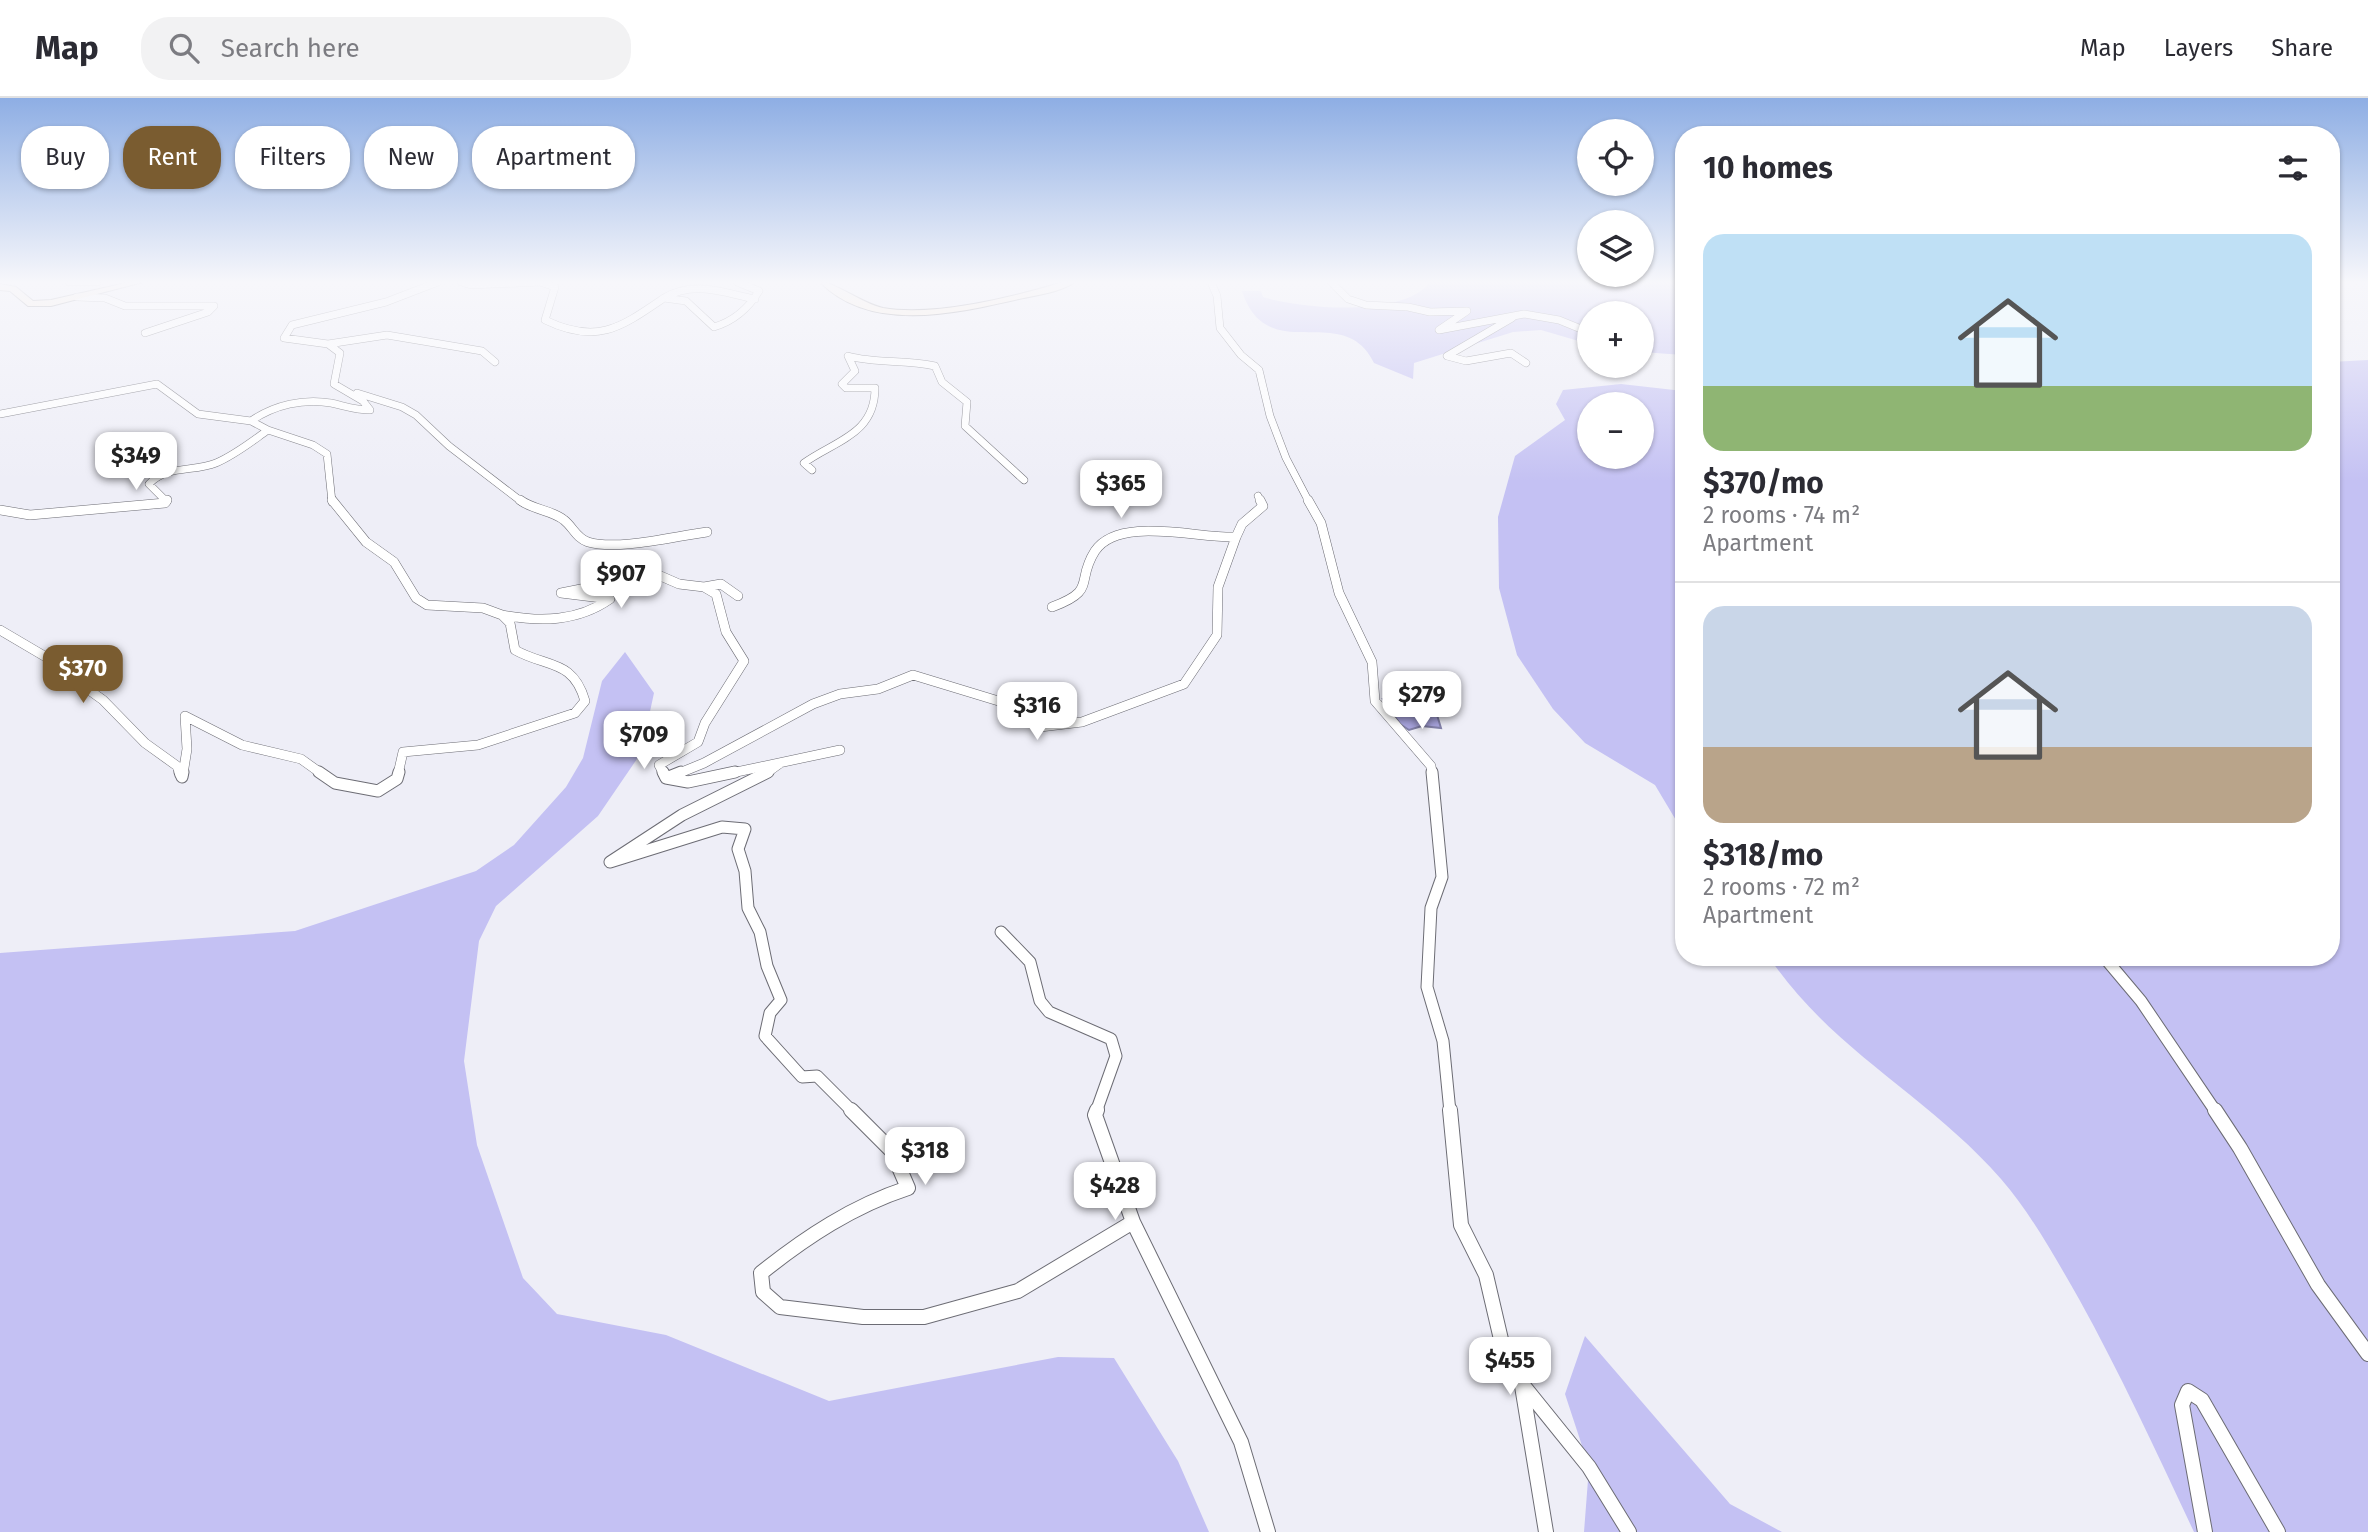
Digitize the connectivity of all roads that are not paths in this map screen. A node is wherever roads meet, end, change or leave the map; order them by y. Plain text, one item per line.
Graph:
1 (335, 349) edge
2 (474, 349) edge
3 (1236, 349) edge
4 (1459, 349) edge
5 (495, 362) dead end
6 (1525, 363) dead end
7 (343, 391) junction
8 (0, 414) edge
9 (251, 421) junction
10 (268, 430) junction
11 (812, 470) dead end
12 (1024, 480) dead end
13 (1258, 496) dead end
14 (0, 510) edge
15 (707, 532) dead end
16 (1236, 537) junction
17 (704, 587) junction
18 (738, 596) dead end
19 (1052, 607) dead end
20 (502, 615) junction
21 (0, 630) edge
22 (840, 750) dead end
23 (779, 764) junction
24 (666, 778) junction
25 (1001, 932) dead end
26 (2111, 966) edge
27 (1133, 1222) junction
28 (2368, 1354) edge
29 (1522, 1384) junction
30 (1268, 1532) edge
31 (1546, 1532) edge
32 (1629, 1532) edge
33 (2205, 1532) edge
34 (2278, 1532) edge

1 - 7 street
2 - 5 street
3 - 29 street
4 - 6 street
7 - 9 street
7 - 15 street
8 - 9 street
9 - 10 street
10 - 14 street
10 - 20 street
11 - 12 street
13 - 16 street
16 - 19 street
16 - 24 street
17 - 18 street
17 - 20 street
17 - 24 street
20 - 21 street
22 - 23 street
23 - 24 street
23 - 27 street
25 - 27 street
26 - 28 street
27 - 30 street
29 - 31 street
29 - 32 street
33 - 34 street

